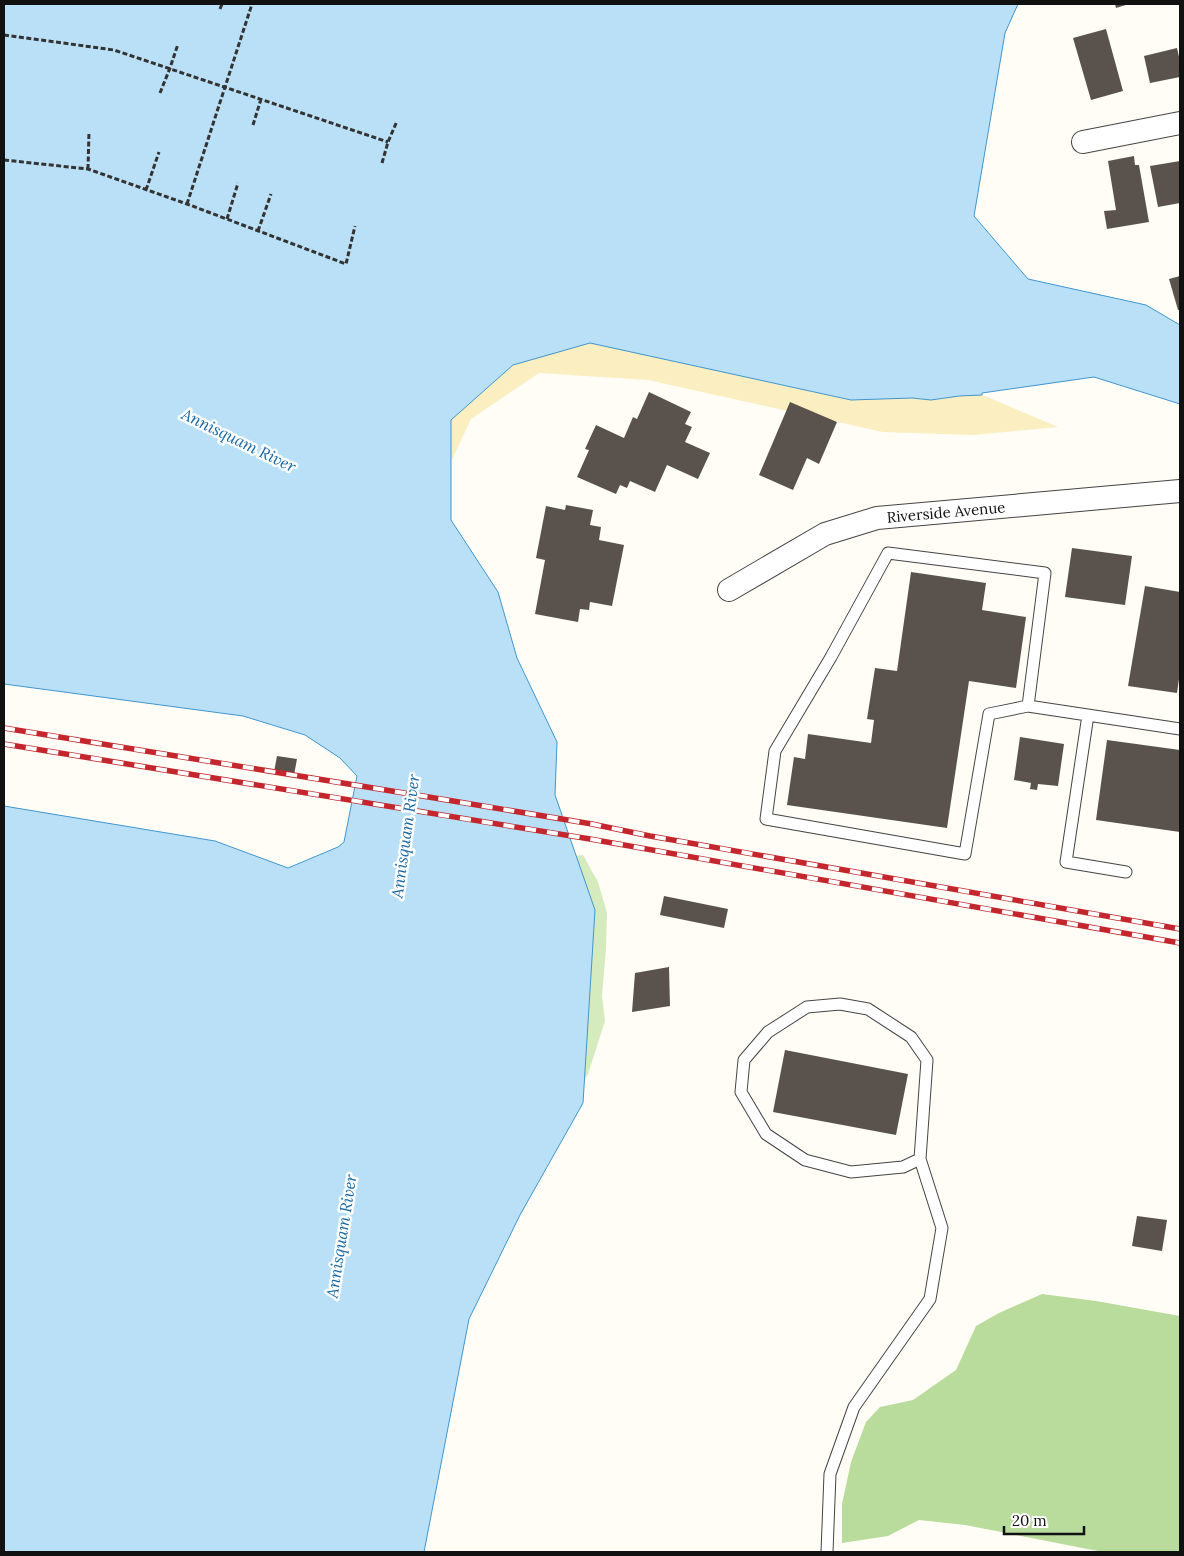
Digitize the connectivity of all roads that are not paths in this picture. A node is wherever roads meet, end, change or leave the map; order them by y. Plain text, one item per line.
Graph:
1 (1180, 123) edge
2 (1083, 142) dead end
3 (1180, 491) edge
4 (729, 590) dead end
5 (1028, 706) junction
6 (1088, 714) junction
7 (1180, 729) edge
8 (1126, 872) dead end
9 (920, 1159) junction
10 (827, 1552) edge

1 - 2 street
3 - 4 street, Riverside Avenue
5 - 5 lane
5 - 6 lane
6 - 7 lane
6 - 8 lane
9 - 9 lane
9 - 10 lane

